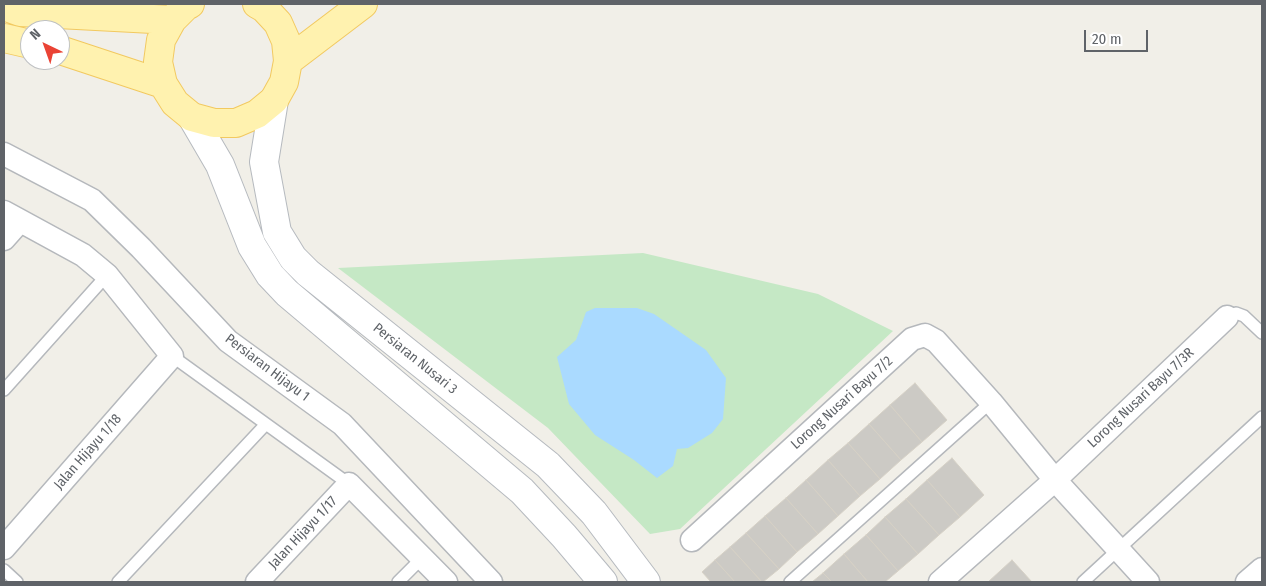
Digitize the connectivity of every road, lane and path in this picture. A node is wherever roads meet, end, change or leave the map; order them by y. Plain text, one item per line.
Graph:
1 (257, 4) edge
2 (363, 4) edge
3 (4, 6) edge
4 (181, 12) edge
5 (4, 38) edge
6 (20, 42) edge
7 (70, 53) edge
8 (288, 62) junction
9 (163, 84) junction
10 (274, 100) junction
11 (192, 117) junction
12 (4, 154) edge
13 (12, 217) edge
14 (4, 239) edge
15 (107, 275) junction
16 (1227, 317) joint
17 (1262, 333) edge
18 (172, 356) junction
19 (4, 390) edge
20 (991, 402) junction
21 (1262, 417) edge
22 (266, 424) junction
23 (1055, 480) junction
24 (349, 484) junction
25 (692, 540) dead end
26 (4, 548) edge
27 (1118, 549) junction
28 (422, 558) junction
29 (1262, 569) edge
30 (4, 570) edge
31 (17, 582) edge
32 (118, 582) edge
33 (257, 582) edge
34 (398, 582) edge
35 (446, 582) edge
36 (491, 582) edge
37 (603, 582) edge
38 (646, 582) edge
39 (790, 582) edge
40 (940, 582) edge
41 (1083, 582) edge
42 (1148, 582) edge
43 (1247, 582) edge

1 - 8 main road
2 - 8 main road
3 - 4 main road
4 - 9 main road
5 - 6 main road
7 - 9 main road
8 - 10 main road
9 - 11 main road
10 - 11 main road
10 - 38 main road, Persiaran Nusari 3
11 - 37 main road
12 - 36 street, Persiaran Hijayu 1
13 - 14 street
13 - 15 street
15 - 18 street
15 - 19 lane
16 - 17 lane
16 - 23 street, Lorong Nusari Bayu 7/3R
18 - 22 lane
18 - 26 street, Jalan Hijayu 1/18
20 - 23 street, Lorong Nusari Bayu 7/2
20 - 25 street, Lorong Nusari Bayu 7/2
20 - 39 lane
21 - 27 lane
22 - 24 lane
22 - 32 lane
23 - 27 street, Lorong Nusari Bayu 7/2
23 - 40 street, Lorong Nusari Bayu 7/3R
24 - 28 street
24 - 33 street, Jalan Hijayu 1/17
27 - 41 lane
27 - 42 street, Lorong Nusari Bayu 7/2
28 - 34 lane
28 - 35 street
29 - 43 street
30 - 31 lane

